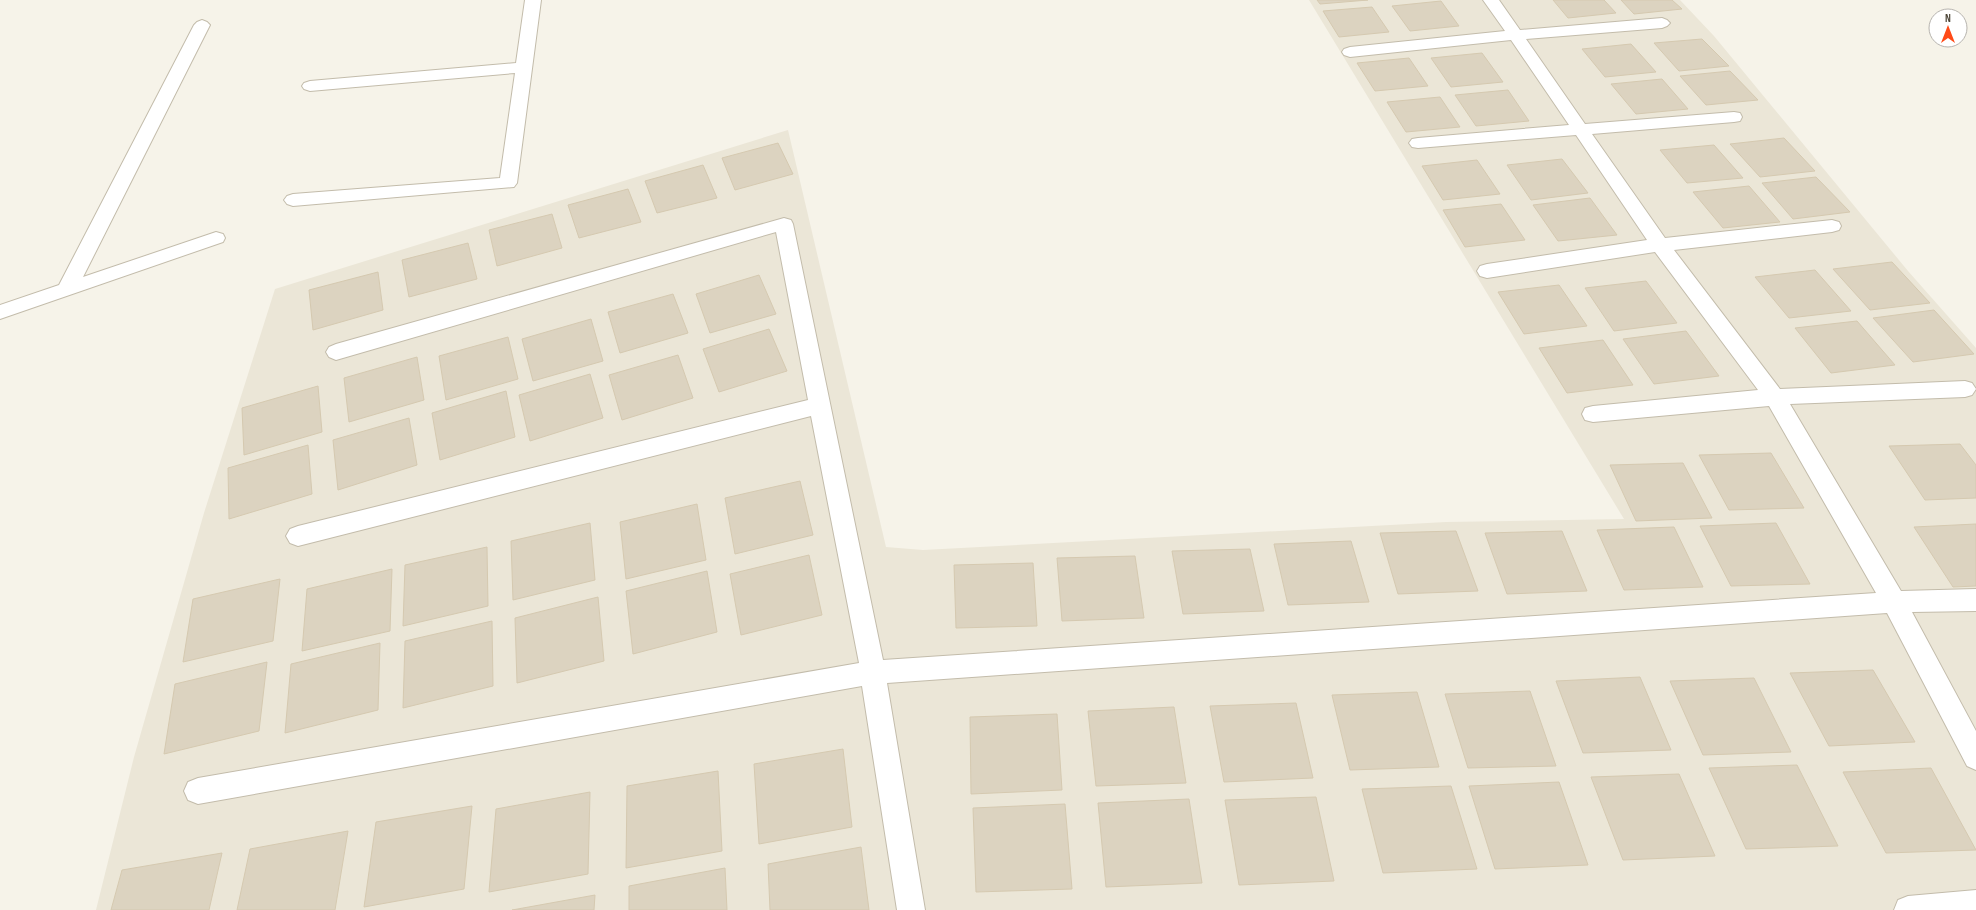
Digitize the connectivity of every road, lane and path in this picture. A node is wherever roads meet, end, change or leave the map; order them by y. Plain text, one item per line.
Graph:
1 (533, 0) edge
2 (1491, 0) edge
3 (1662, 24) dead end
4 (202, 25) dead end
5 (1516, 35) junction
6 (1350, 52) dead end
7 (524, 67) junction
8 (310, 86) dead end
9 (1734, 117) dead end
10 (1579, 129) junction
11 (1418, 143) dead end
12 (293, 200) dead end
13 (1832, 226) dead end
14 (216, 238) dead end
15 (1660, 245) junction
16 (1487, 271) dead end
17 (66, 290) junction
18 (0, 312) edge
19 (336, 352) dead end
20 (1965, 389) dead end
21 (1775, 397) junction
22 (819, 406) junction
23 (1592, 414) dead end
24 (298, 536) dead end
25 (1976, 600) edge
26 (1894, 602) junction
27 (873, 672) junction
28 (1976, 757) edge
29 (198, 791) dead end
30 (1976, 904) edge
31 (910, 910) edge
32 (1908, 910) edge

1 - 7 street
2 - 5 street
3 - 5 street
4 - 17 street
5 - 6 street
5 - 10 street
7 - 8 street
7 - 12 street
9 - 10 street
10 - 11 street
10 - 15 street
13 - 15 street
14 - 17 street
15 - 16 street
15 - 21 street
17 - 18 street
19 - 22 street
20 - 21 street
21 - 23 street
21 - 26 street
22 - 24 street
22 - 27 street
25 - 26 street
26 - 27 street
26 - 28 street
27 - 29 street
27 - 31 street
30 - 32 street

